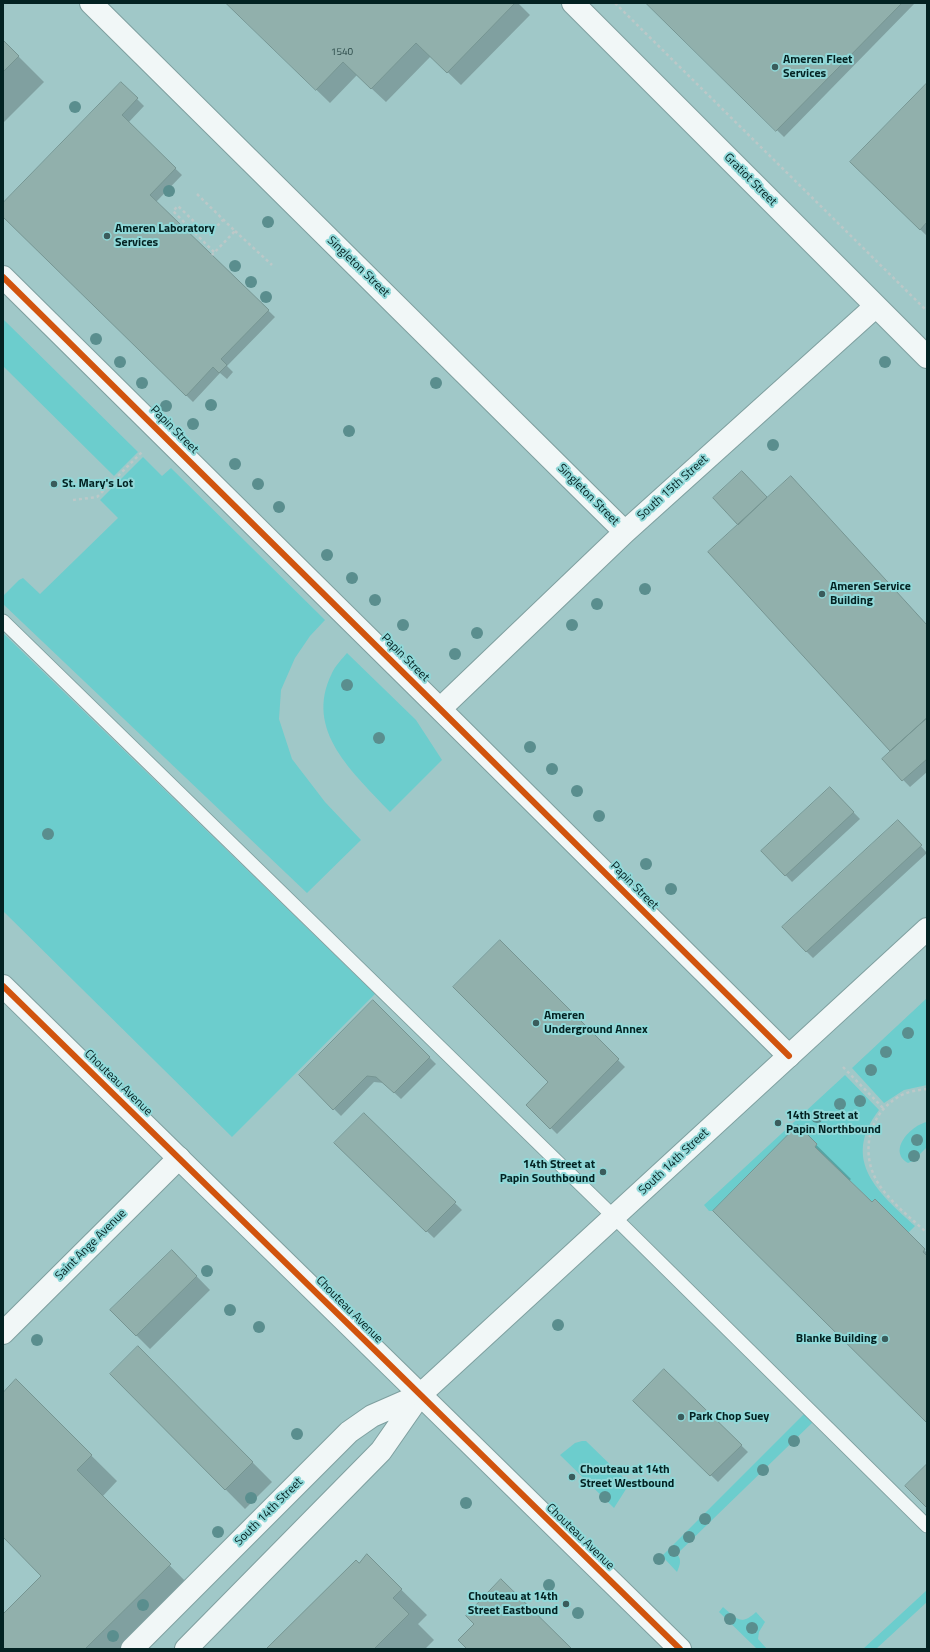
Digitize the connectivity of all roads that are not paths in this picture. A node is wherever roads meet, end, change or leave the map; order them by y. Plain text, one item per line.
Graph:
1 (91, 3) edge
2 (573, 3) edge
3 (3, 277) edge
4 (876, 306) junction
5 (927, 357) edge
6 (625, 532) junction
7 (3, 621) edge
8 (440, 709) junction
9 (927, 929) edge
10 (3, 986) edge
11 (789, 1056) junction
12 (179, 1158) junction
13 (614, 1218) junction
14 (3, 1333) edge
15 (420, 1395) junction
16 (927, 1526) edge
17 (132, 1649) edge
18 (186, 1649) edge
19 (680, 1649) edge

1 - 6 street, Singleton Street
2 - 4 street, Gratiot Street
3 - 8 street, Papin Street
4 - 5 street, Gratiot Street
4 - 6 street, South 15th Street
6 - 8 street, South 15th Street
7 - 13 lane
8 - 11 street, Papin Street
9 - 11 street, South 14th Street
10 - 12 street, Chouteau Avenue
11 - 13 street, South 14th Street
12 - 14 street, Saint Ange Avenue
12 - 15 street, Chouteau Avenue
13 - 15 street, South 14th Street
13 - 16 lane
15 - 17 street, South 14th Street
15 - 18 street, South 14th Street
15 - 19 street, Chouteau Avenue

